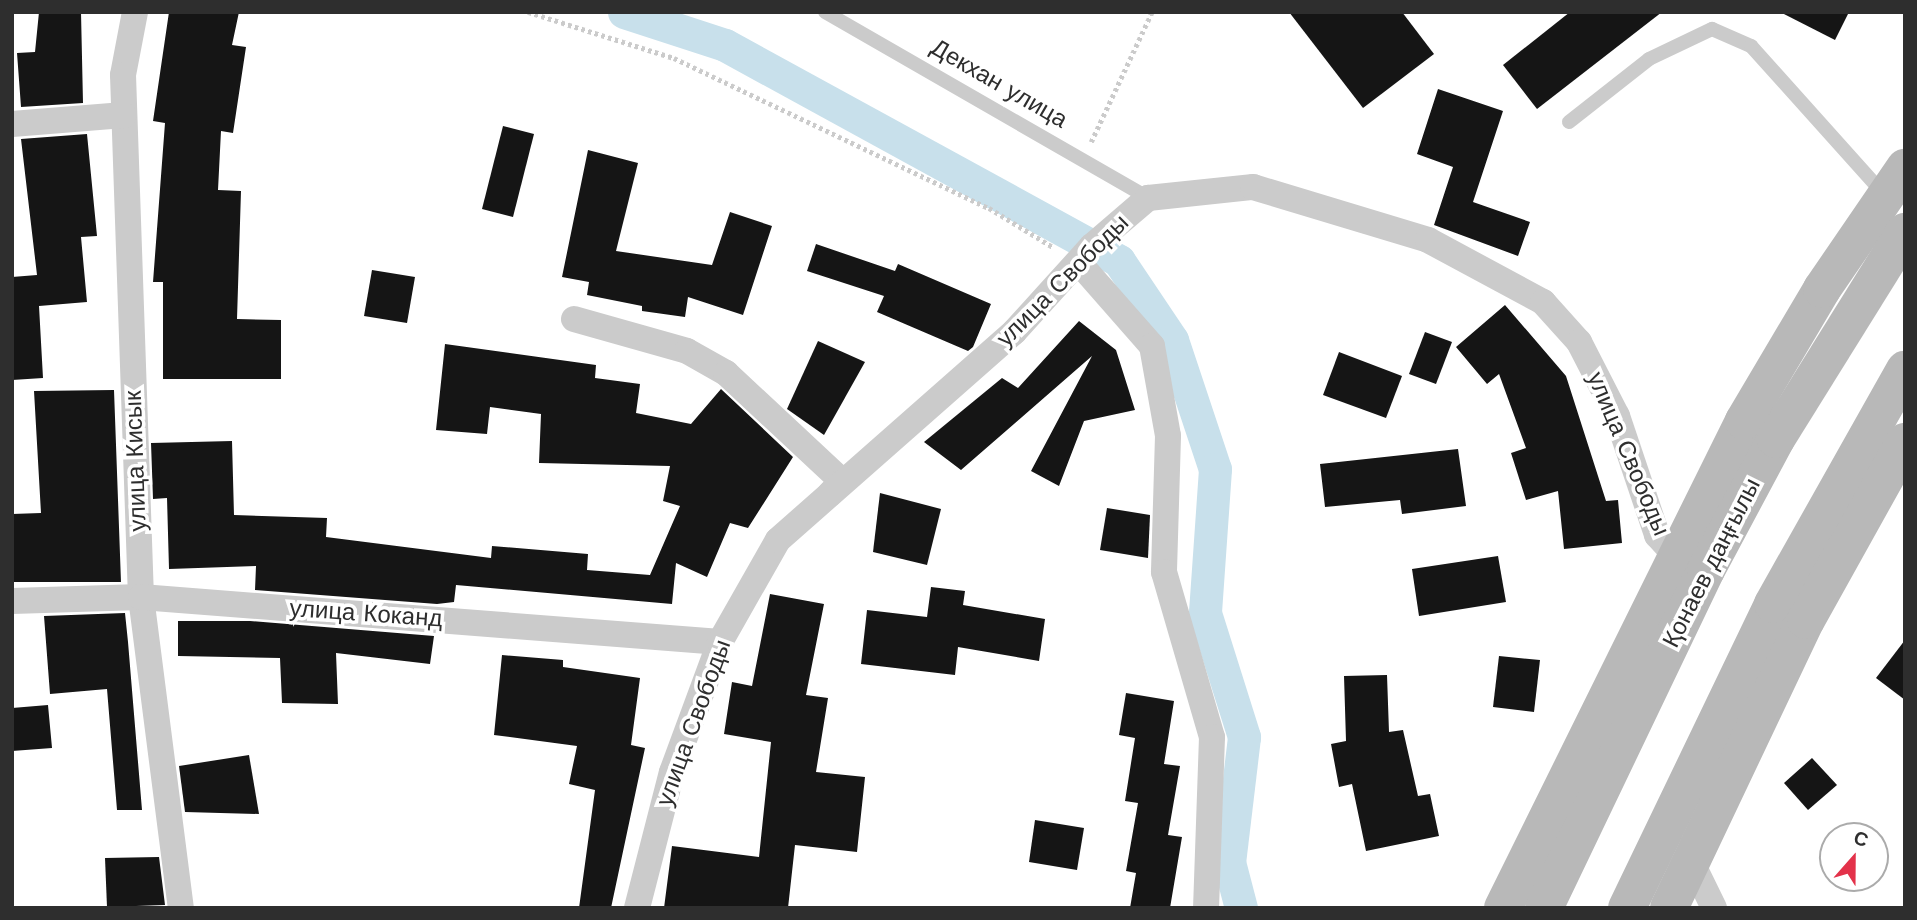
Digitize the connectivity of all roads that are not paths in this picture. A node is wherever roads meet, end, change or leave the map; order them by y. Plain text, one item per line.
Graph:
1 (135, 12) edge
2 (825, 12) edge
3 (124, 114) junction
4 (1569, 122) dead end
5 (12, 124) edge
6 (1894, 181) edge
7 (1148, 198) junction
8 (1905, 232) edge
9 (1080, 264) junction
10 (1878, 271) junction
11 (1822, 289) junction
12 (574, 319) dead end
13 (1905, 370) edge
14 (1905, 442) edge
15 (831, 494) junction
16 (1673, 554) junction
17 (141, 597) junction
18 (12, 601) edge
19 (720, 642) junction
20 (1692, 863) junction
21 (181, 908) edge
22 (637, 908) edge
23 (1206, 908) edge
24 (1503, 908) edge
25 (1544, 908) edge
26 (1627, 908) edge
27 (1670, 908) edge
28 (1714, 908) edge

1 - 3 street, улица Кисык
2 - 7 lane, Декхан улица
3 - 5 street
3 - 17 street, улица Кисык
4 - 6 lane
6 - 11 main road
7 - 9 street, улица Свободы
7 - 16 street, улица Свободы
8 - 10 main road, Қонаев даңғылы
9 - 15 street, улица Свободы
9 - 23 street
10 - 11 main road
10 - 25 main road, Қонаев даңғылы
11 - 16 main road
12 - 15 street
13 - 26 main road
14 - 20 main road
15 - 19 street, улица Свободы
16 - 24 main road
17 - 18 street, улица Коканд
17 - 19 street, улица Коканд
17 - 21 street, улица Кисык
19 - 22 street, улица Свободы
20 - 27 main road
20 - 28 street

